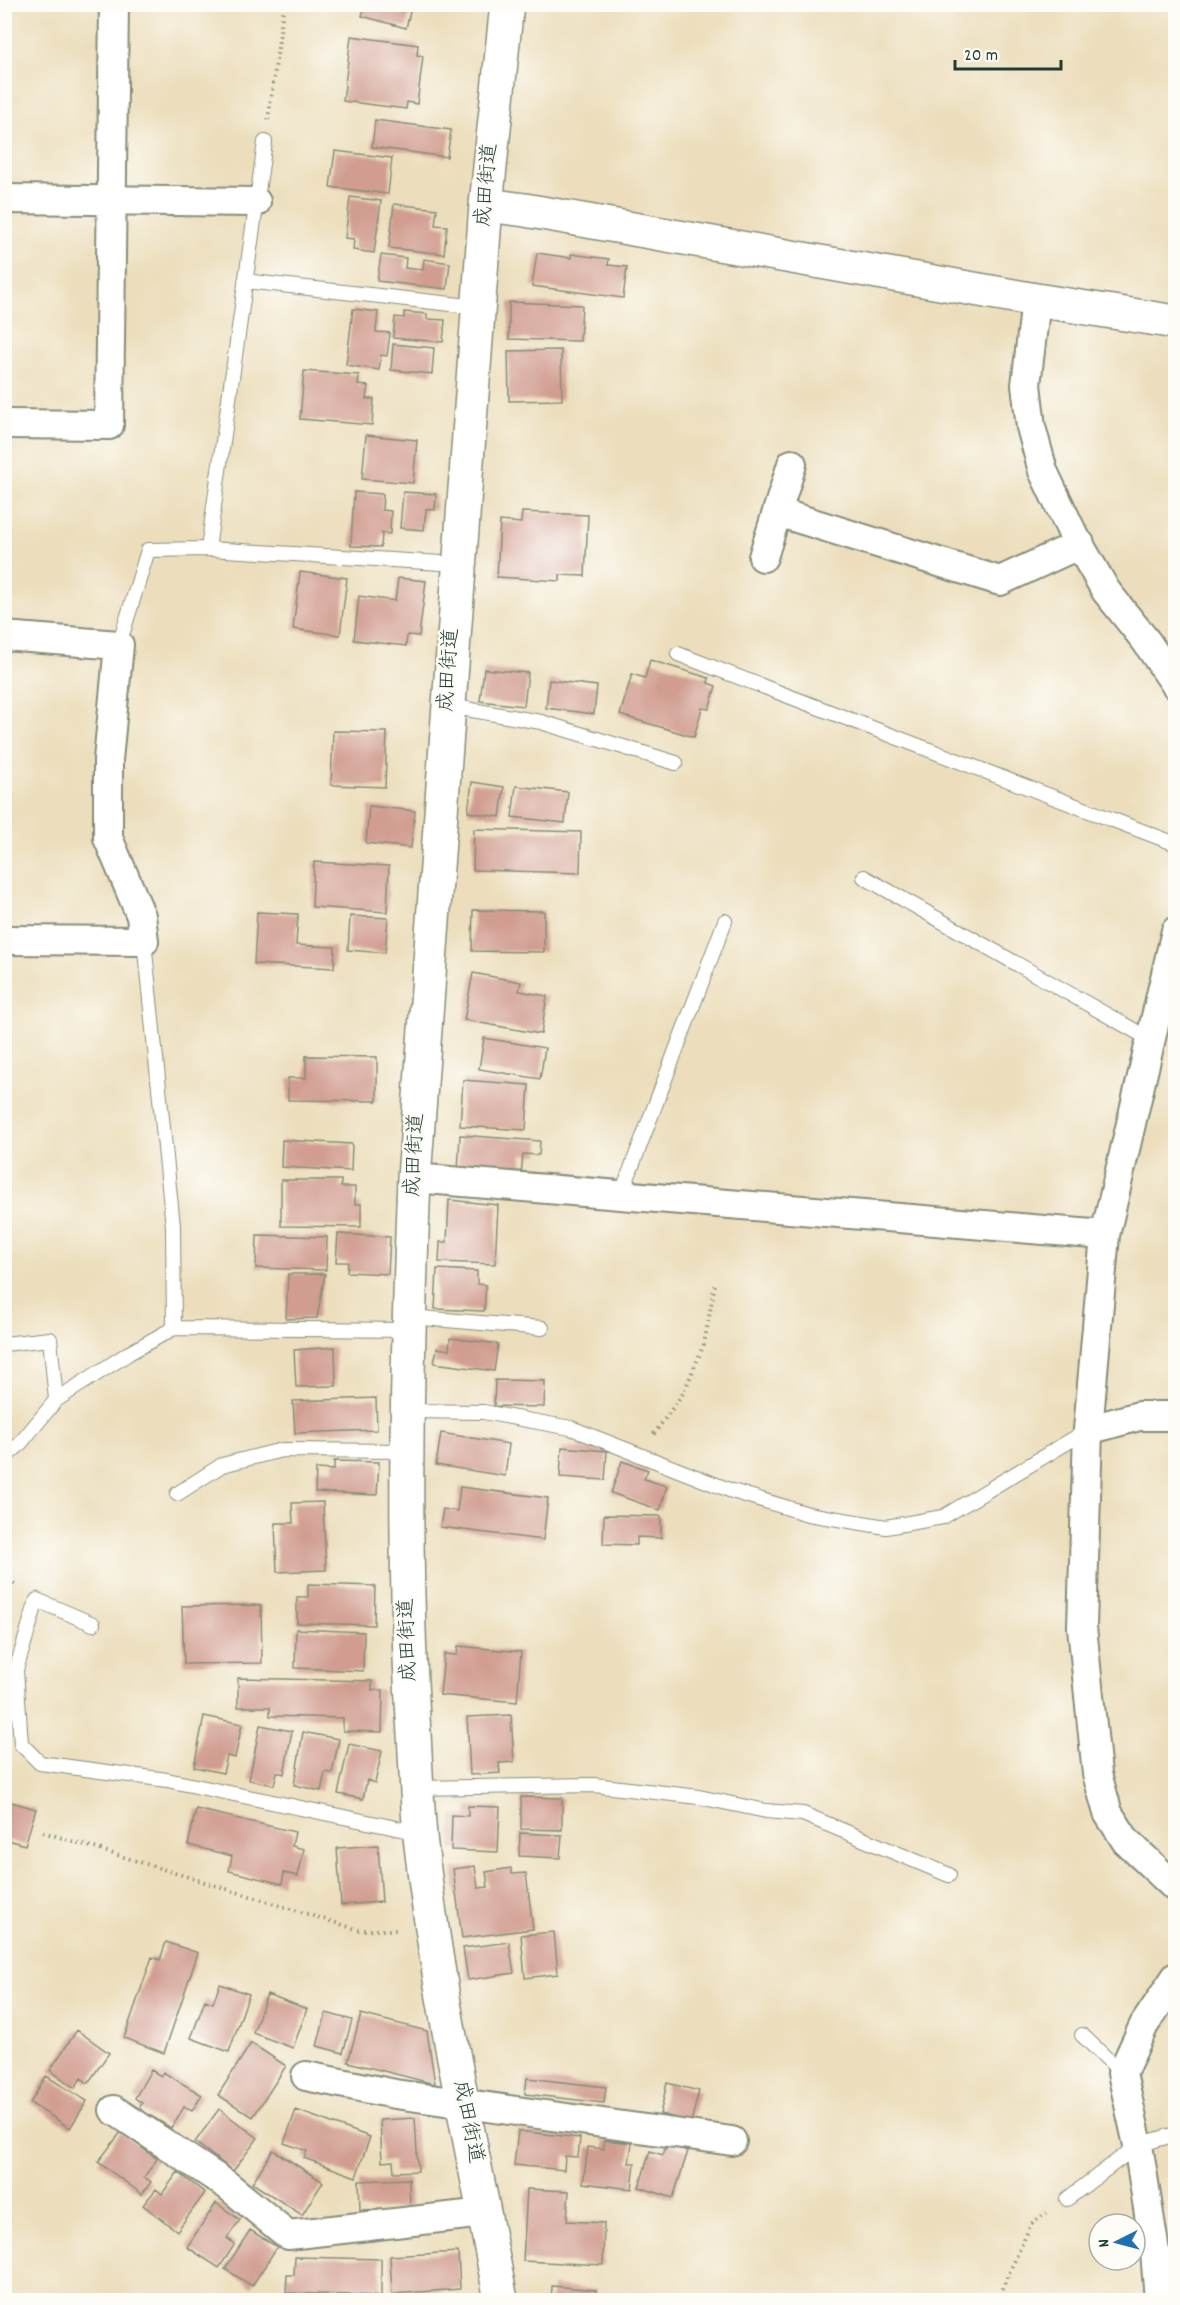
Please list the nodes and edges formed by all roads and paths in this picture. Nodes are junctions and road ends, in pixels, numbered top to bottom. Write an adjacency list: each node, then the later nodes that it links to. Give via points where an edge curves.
1 (114, 4): 6 (street)
2 (284, 4): 4 (path)
3 (507, 4): 8 (street, 成田街道)
4 (265, 142): 7 (lane)
5 (4, 199): 6 (street)
6 (111, 201): 7 (street); 13 (street, via 109,425)
7 (256, 202): 9 (lane)
8 (486, 205): 10 (street); 11 (street, 成田街道)
9 (245, 281): 11 (lane); 17 (lane)
10 (1036, 300): 12 (street); 16 (street, via 1026,385 1031,427 1043,471)
11 (478, 307): 19 (street, 成田街道)
12 (1176, 322)
13 (4, 424)
14 (792, 464): 15 (street)
15 (777, 512): 16 (street, via 1000,581); 18 (street)
16 (1080, 544): 23 (street, via 1106,591)
17 (208, 549): 19 (lane); 21 (lane, via 148,550)
18 (763, 557)
19 (458, 564): 24 (street, 成田街道)
20 (4, 636): 21 (street)
21 (120, 645): 31 (street, via 108,760 108,838 141,916)
22 (678, 654): 26 (lane)
23 (1176, 685)
24 (447, 706): 25 (lane, via 541,723); 33 (street, 成田街道)
25 (676, 763)
26 (1176, 844)
27 (864, 877): 32 (lane)
28 (725, 921): 34 (lane)
29 (1176, 931): 32 (street)
30 (4, 940): 31 (street)
31 (144, 941): 38 (lane, via 173,1226)
32 (1151, 1040): 35 (street)
33 (414, 1178): 34 (street); 37 (street, 成田街道)
34 (621, 1195): 35 (street)
35 (1105, 1235): 44 (street)
36 (715, 1284): 46 (path, via 704,1344 684,1392)
37 (409, 1324): 38 (lane); 39 (lane); 42 (street, 成田街道)
38 (174, 1328): 41 (lane)
39 (542, 1328)
40 (4, 1344): 41 (lane, via 50,1339)
41 (56, 1400): 47 (lane)
42 (408, 1411): 45 (street, 成田街道); 46 (lane, via 483,1412 571,1428)
43 (1176, 1416): 44 (street, via 1139,1416)
44 (1088, 1430): 46 (lane, via 944,1517 886,1527 808,1514 732,1491); 54 (street, via 1082,1627 1097,1774 1108,1813 1126,1841)
45 (407, 1451): 48 (lane, via 282,1450 222,1465); 50 (street, 成田街道, via 408,1647)
46 (637, 1455)
47 (4, 1458)
48 (177, 1494)
49 (93, 1624): 52 (lane, via 37,1600 16,1670 21,1744 40,1763 167,1780)
50 (417, 1788): 52 (street, 成田街道); 53 (lane, via 594,1785 699,1797 766,1811 803,1814)
51 (43, 1832): 55 (path, via 359,1930)
52 (420, 1833): 55 (street, 成田街道)
53 (950, 1875)
54 (1176, 1888)
55 (431, 1928): 60 (street, 成田街道)
56 (1176, 1977): 58 (street, via 1144,2025)
57 (1082, 2035): 58 (lane)
58 (1122, 2073): 64 (street)
59 (306, 2076): 60 (street)
60 (464, 2104): 63 (street); 66 (street, 成田街道)
61 (114, 2110): 66 (street, via 227,2186 288,2235)
62 (1176, 2134): 64 (lane)
63 (732, 2141)
64 (1138, 2145): 65 (lane); 69 (street)
65 (1067, 2199): 68 (path, via 1031,2224)
66 (484, 2213): 67 (street, 成田街道)
67 (501, 2301)
68 (997, 2301)
69 (1159, 2301)

